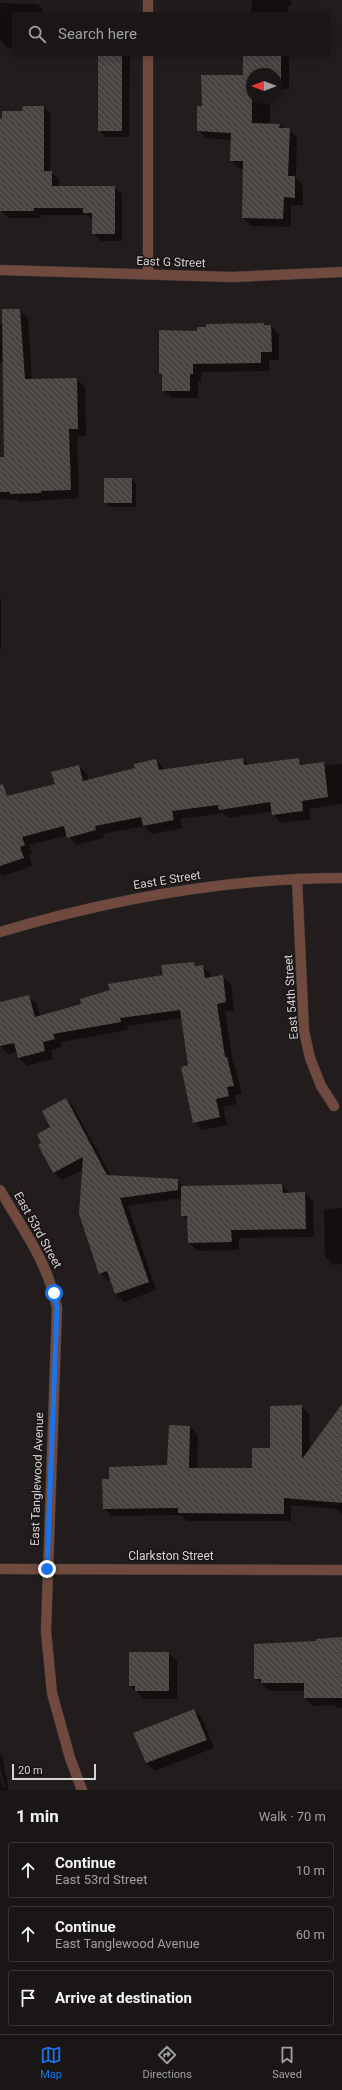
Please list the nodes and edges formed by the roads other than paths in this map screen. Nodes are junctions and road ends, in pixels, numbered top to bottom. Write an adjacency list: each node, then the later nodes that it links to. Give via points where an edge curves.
1 (148, 0): 2 (street)
2 (148, 12)
3 (148, 56): 6 (street)
4 (0, 270): 6 (street, East G Street)
5 (342, 272): 6 (street, East G Street, via 232,277)
6 (148, 274)
7 (342, 878): 8 (street, East E Street)
8 (297, 879): 9 (street, East E Street, via 237,882 148,896 93,907); 10 (street, East 54th Street, via 304,1031 310,1058 321,1086)
9 (0, 932)
10 (334, 1106)
11 (0, 1190): 12 (street, East 53rd Street, via 50,1279 57,1308)
12 (56, 1331): 14 (street, East Tanglewood Avenue)
13 (0, 1569): 14 (street, Clarkston Street)
14 (47, 1569): 15 (street, Clarkston Street); 16 (street, East Tanglewood Avenue, via 46,1631 52,1693 70,1758)
15 (342, 1570)
16 (82, 1790)

